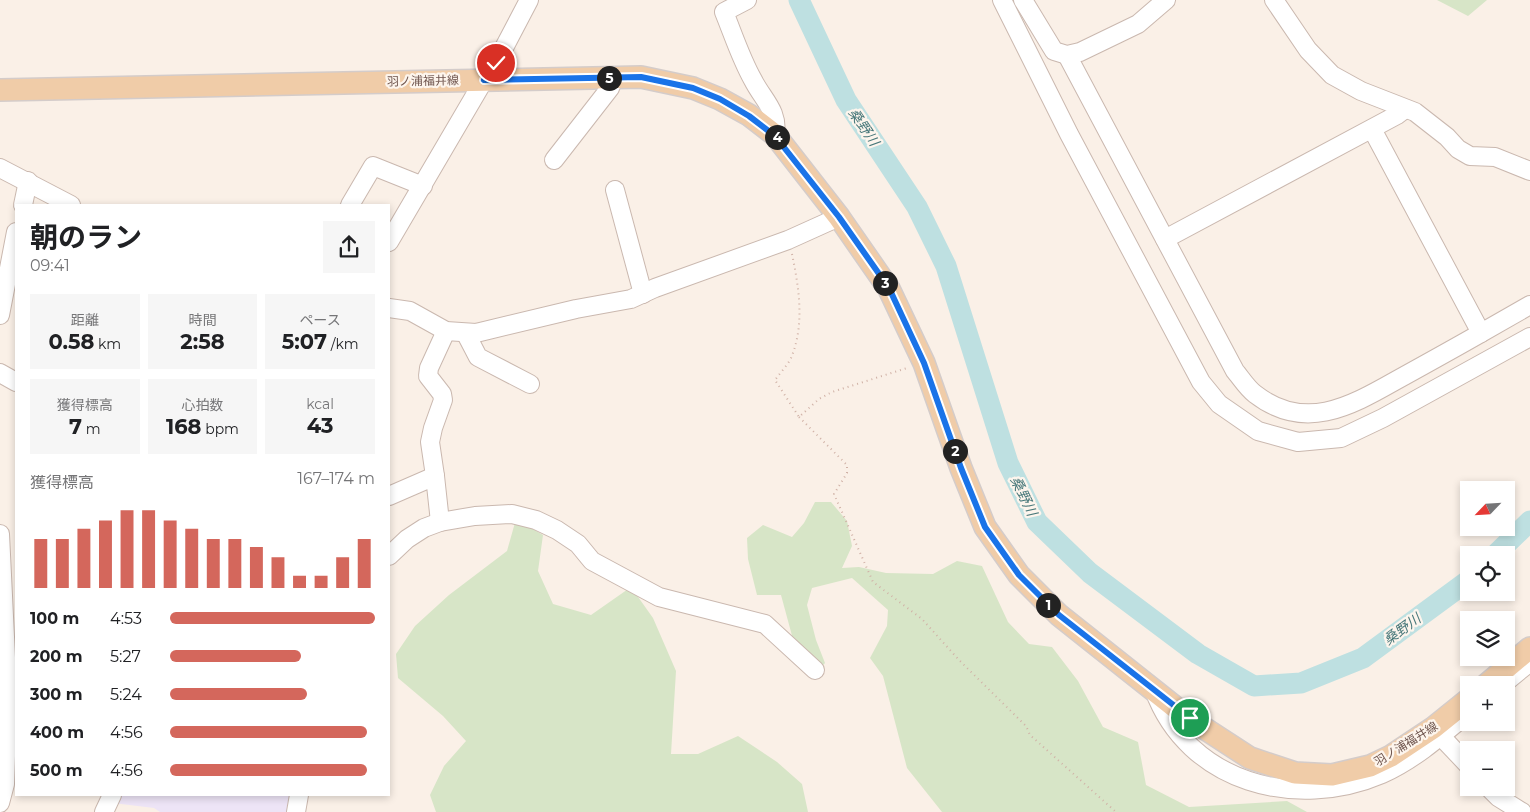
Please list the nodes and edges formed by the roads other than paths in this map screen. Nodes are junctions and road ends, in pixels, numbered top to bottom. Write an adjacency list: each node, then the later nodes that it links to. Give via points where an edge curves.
1 (529, 0): 9 (street)
2 (1002, 0): 34 (street, via 1201,382 1219,404 1258,431 1298,442 1341,438)
3 (1023, 0): 7 (street, via 1054,51)
4 (1166, 0): 7 (street, via 1138,24)
5 (1274, 0): 11 (street, via 1308,50 1332,75)
6 (730, 5): 13 (street, via 753,80 777,123)
7 (1067, 55): 25 (street)
8 (614, 78): 9 (main road, 羽ノ浦福井線); 13 (main road, 羽ノ浦福井線, via 641,77 693,88 749,116); 14 (street, via 610,88)
9 (484, 80): 10 (main road, 羽ノ浦福井線); 18 (street)
10 (0, 90)
11 (1405, 109): 12 (street); 16 (street, via 1415,112 1470,156 1495,157)
12 (1372, 129): 25 (street); 32 (street)
13 (775, 136): 23 (main road, 羽ノ浦福井線)
14 (554, 160)
15 (0, 168): 17 (street)
16 (1530, 171)
17 (28, 181): 20 (street); 21 (street)
18 (423, 186): 22 (street, via 374,166); 26 (street)
19 (615, 190): 27 (street)
20 (22, 204)
21 (69, 204)
22 (351, 204)
23 (839, 217): 27 (street, via 788,240); 50 (main road, 羽ノ浦福井線, via 889,288 924,363 985,527 1019,575 1059,615 1190,718 1250,758 1295,773 1332,775 1370,766)
24 (15, 236): 30 (street)
25 (1165, 239): 32 (street, via 1235,370 1254,393 1301,414 1324,413 1346,407)
26 (390, 240)
27 (644, 294): 33 (street)
28 (1530, 304): 32 (street)
29 (390, 308): 31 (street, via 410,312)
30 (0, 315)
31 (446, 332): 33 (street); 38 (street, via 428,376 442,394 430,442)
32 (1481, 333)
33 (466, 334): 37 (street, via 478,357)
34 (1530, 337)
35 (0, 373): 36 (street)
36 (15, 381)
37 (530, 384)
38 (435, 476): 39 (street); 40 (street)
39 (390, 496)
40 (440, 522): 42 (street, via 407,539); 45 (street, via 512,514 536,520 578,544 592,561 659,597 765,624)
41 (0, 534): 43 (street)
42 (390, 555)
43 (9, 596): 55 (street, via 8,699 4,784)
44 (1528, 659): 46 (main road); 47 (street)
45 (815, 670)
46 (1501, 676)
47 (1511, 676)
48 (1460, 708): 50 (main road, 羽ノ浦福井線)
49 (1460, 718): 50 (street)
50 (1437, 732): 51 (street)
51 (1460, 756)
52 (112, 796): 56 (street)
53 (299, 796): 57 (street)
54 (1498, 796): 58 (street)
55 (0, 803)
56 (104, 812)
57 (296, 812)
58 (1522, 812)

